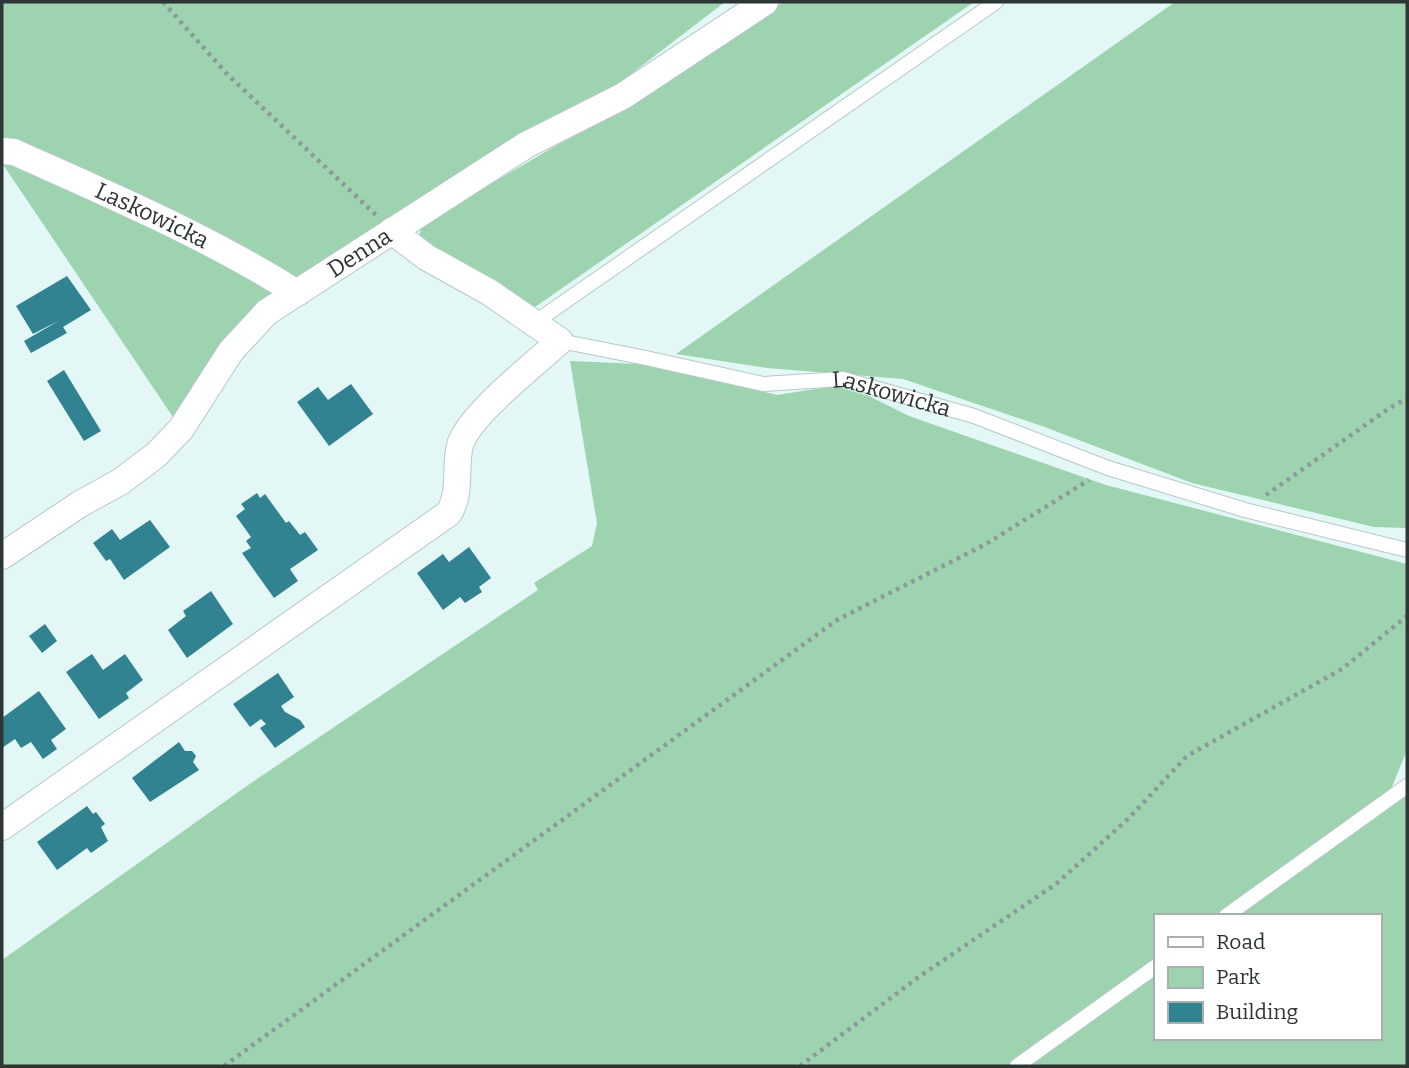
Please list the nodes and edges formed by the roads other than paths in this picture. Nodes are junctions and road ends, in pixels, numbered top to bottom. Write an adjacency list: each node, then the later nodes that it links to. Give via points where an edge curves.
1 (765, 2): 4 (street, Denna, via 623,96 526,145)
2 (996, 2): 6 (lane)
3 (2, 151): 5 (street, Laskowicka, via 14,152 151,213)
4 (392, 230): 5 (street, Denna); 6 (street, Laskowicka, via 426,257)
5 (297, 293): 9 (street, Denna, via 267,312 231,351 181,429 156,455)
6 (534, 323): 7 (street, Laskowicka)
7 (560, 341): 8 (lane, Laskowicka, via 763,384 843,379 974,415 1108,468 1245,510); 11 (street, via 471,425 460,443 458,488 449,513)
8 (1407, 550)
9 (2, 556)
10 (1407, 786): 12 (lane)
11 (2, 827)
12 (1229, 914)
13 (1154, 968): 14 (lane)
14 (1017, 1066)

